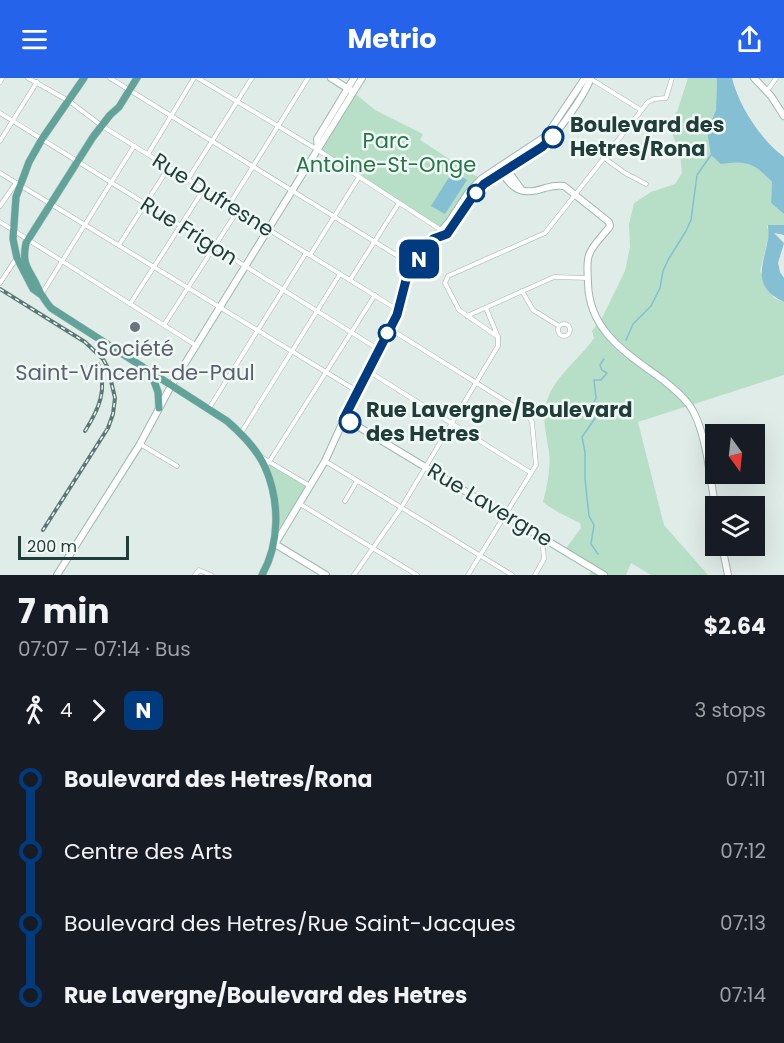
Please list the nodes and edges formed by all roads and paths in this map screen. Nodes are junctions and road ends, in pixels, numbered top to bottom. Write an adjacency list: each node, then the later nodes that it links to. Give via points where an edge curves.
1 (28, 78): 15 (street, Rue Dufresne)
2 (84, 78): 19 (main road)
3 (110, 78): 16 (street)
4 (137, 78): 16 (main road)
5 (196, 78): 20 (street); 23 (street)
6 (252, 78): 20 (street)
7 (308, 78): 27 (street)
8 (331, 78): 17 (street)
9 (354, 78): 17 (street)
10 (362, 78): 17 (street)
11 (589, 78): 21 (street); 38 (street, via 549,141)
12 (672, 78): 21 (street, via 666,98 654,99)
13 (754, 78): 18 (street)
14 (777, 78): 18 (street)
15 (37, 82): 19 (street, Rue Dufresne); 25 (street)
16 (130, 90): 23 (street); 26 (main road)
17 (350, 90): 32 (street)
18 (767, 91): 24 (street)
19 (69, 101): 26 (street, Rue Dufresne); 28 (main road)
20 (237, 101): 27 (street); 30 (street)
21 (641, 110): 34 (street)
22 (0, 113): 25 (street, Rue Frigon)
23 (171, 116): 30 (street); 33 (street)
24 (784, 116)
25 (13, 121): 28 (street, Rue Frigon); 29 (street)
26 (102, 126): 31 (street, Rue Dufresne); 35 (main road)
27 (279, 126): 32 (street); 37 (street)
28 (42, 139): 35 (street, Rue Frigon); 43 (main road)
29 (0, 141)
30 (212, 141): 37 (street); 41 (street)
31 (134, 146): 33 (street, Rue Dufresne); 42 (street)
32 (318, 150): 40 (street); 46 (street)
33 (148, 154): 36 (street, Rue Dufresne)
34 (603, 157): 44 (street); 47 (street)
35 (77, 161): 42 (street, Rue Frigon); 49 (main road)
36 (169, 167): 41 (street, Rue Dufresne); 50 (street)
37 (253, 167): 46 (street); 51 (street)
38 (503, 169): 47 (street, via 511,185 523,192 558,185); 60 (street, via 484,184)
39 (0, 173): 43 (street)
40 (359, 177): 48 (street); 54 (street)
41 (188, 179): 45 (street, Rue Dufresne)
42 (111, 183): 50 (street, Rue Frigon); 56 (street)
43 (18, 184): 49 (street); 52 (street); 59 (main road)
44 (646, 184)
45 (204, 189): 51 (street, Rue Dufresne); 57 (street)
46 (292, 191): 54 (street); 58 (street)
47 (575, 193): 72 (street, via 606,217 610,226 589,256); 85 (street, via 545,233 448,276 445,283 453,302)
48 (399, 203): 60 (street); 62 (street)
49 (51, 204): 56 (street); 61 (main road)
50 (145, 204): 57 (street, Rue Frigon); 63 (street)
51 (229, 205): 53 (street, Rue Dufresne)
52 (0, 206)
53 (238, 210): 58 (street, Rue Dufresne); 64 (street)
54 (334, 217): 62 (street); 65 (street)
55 (0, 222): 59 (street)
56 (85, 225): 63 (street); 67 (street)
57 (180, 225): 64 (street, Rue Frigon); 68 (street)
58 (269, 230): 65 (street, Rue Dufresne); 69 (street)
59 (14, 231): 61 (street); 66 (main road)
60 (444, 232): 70 (street, via 433,239)
61 (28, 240): 67 (street); 78 (main road, via 26,263)
62 (374, 242): 70 (street); 73 (street)
63 (119, 246): 68 (street)
64 (214, 247): 69 (street, Rue Frigon); 75 (street)
65 (308, 254): 71 (street, Rue Dufresne); 76 (street)
66 (17, 258): 74 (street); 78 (main road)
67 (62, 261): 78 (street); 80 (street)
68 (154, 267): 75 (street); 80 (street)
69 (246, 267): 76 (street, Rue Frigon); 81 (street)
70 (414, 267): 83 (street, via 406,280)
71 (340, 274): 73 (street, Rue Dufresne); 84 (street)
72 (588, 278): 77 (street, via 554,277); 114 (street, via 591,306 608,337 675,390 694,413)
73 (350, 280): 79 (street, Rue Dufresne)
74 (0, 283)
75 (188, 288): 81 (street); 86 (street)
76 (283, 290): 84 (street, Rue Frigon); 89 (street)
77 (522, 291): 82 (street); 87 (street, via 532,310)
78 (40, 295): 97 (main road, via 65,319)
79 (375, 296): 83 (street, Rue Dufresne); 90 (street)
80 (130, 304): 86 (street)
81 (220, 308): 89 (street); 92 (street)
82 (486, 308): 85 (street); 91 (street)
83 (399, 310): 88 (street)
84 (318, 312): 90 (street, Rue Frigon); 94 (street)
85 (466, 316): 91 (street)
86 (164, 325): 92 (street)
87 (559, 326)
88 (390, 329): 93 (street); 98 (street)
89 (258, 331): 94 (street); 102 (street)
90 (352, 333): 93 (street, Rue Frigon); 96 (street)
91 (498, 337): 98 (street, via 498,346)
92 (197, 346): 99 (street)
93 (378, 349): 95 (street)
94 (292, 352): 96 (street); 105 (street)
95 (368, 371): 100 (street); 104 (street)
96 (326, 373): 100 (street); 108 (street)
97 (151, 374): 99 (main road); 101 (main road)
98 (475, 383): 104 (street); 111 (street, via 531,418 536,465)
99 (171, 386): 101 (street); 102 (main road)
100 (357, 391): 103 (street)
101 (159, 408): 106 (street)
102 (208, 410): 105 (main road)
103 (344, 418): 107 (street); 110 (street, Rue Lavergne)
104 (452, 423): 110 (street); 111 (street)
105 (241, 433): 108 (main road)
106 (140, 444): 109 (street); 126 (street)
107 (325, 461): 112 (street); 113 (street)
108 (267, 464): 113 (street); 120 (main road, via 273,489)
109 (177, 466)
110 (426, 467): 117 (street); 118 (street, Rue Lavergne)
111 (531, 473): 118 (street)
112 (357, 481): 115 (street); 117 (street)
113 (310, 486): 116 (street)
114 (713, 496)
115 (345, 501)
116 (299, 504): 120 (street); 121 (street)
117 (401, 508): 121 (street); 122 (street)
118 (505, 515): 119 (street, Rue Lavergne); 122 (street)
119 (542, 536): 133 (street, via 544,559); 134 (street, Rue Lavergne)
120 (275, 544): 125 (main road); 128 (street)
121 (372, 548): 129 (street); 130 (street)
122 (480, 555): 131 (street); 132 (street)
123 (724, 556): 135 (street)
124 (196, 574): 127 (street, via 199,570)
125 (265, 574)
126 (57, 575)
127 (211, 575)
128 (326, 575)
129 (354, 575)
130 (417, 575)
131 (468, 575)
132 (512, 575)
133 (535, 575)
134 (604, 575)
135 (728, 575)

